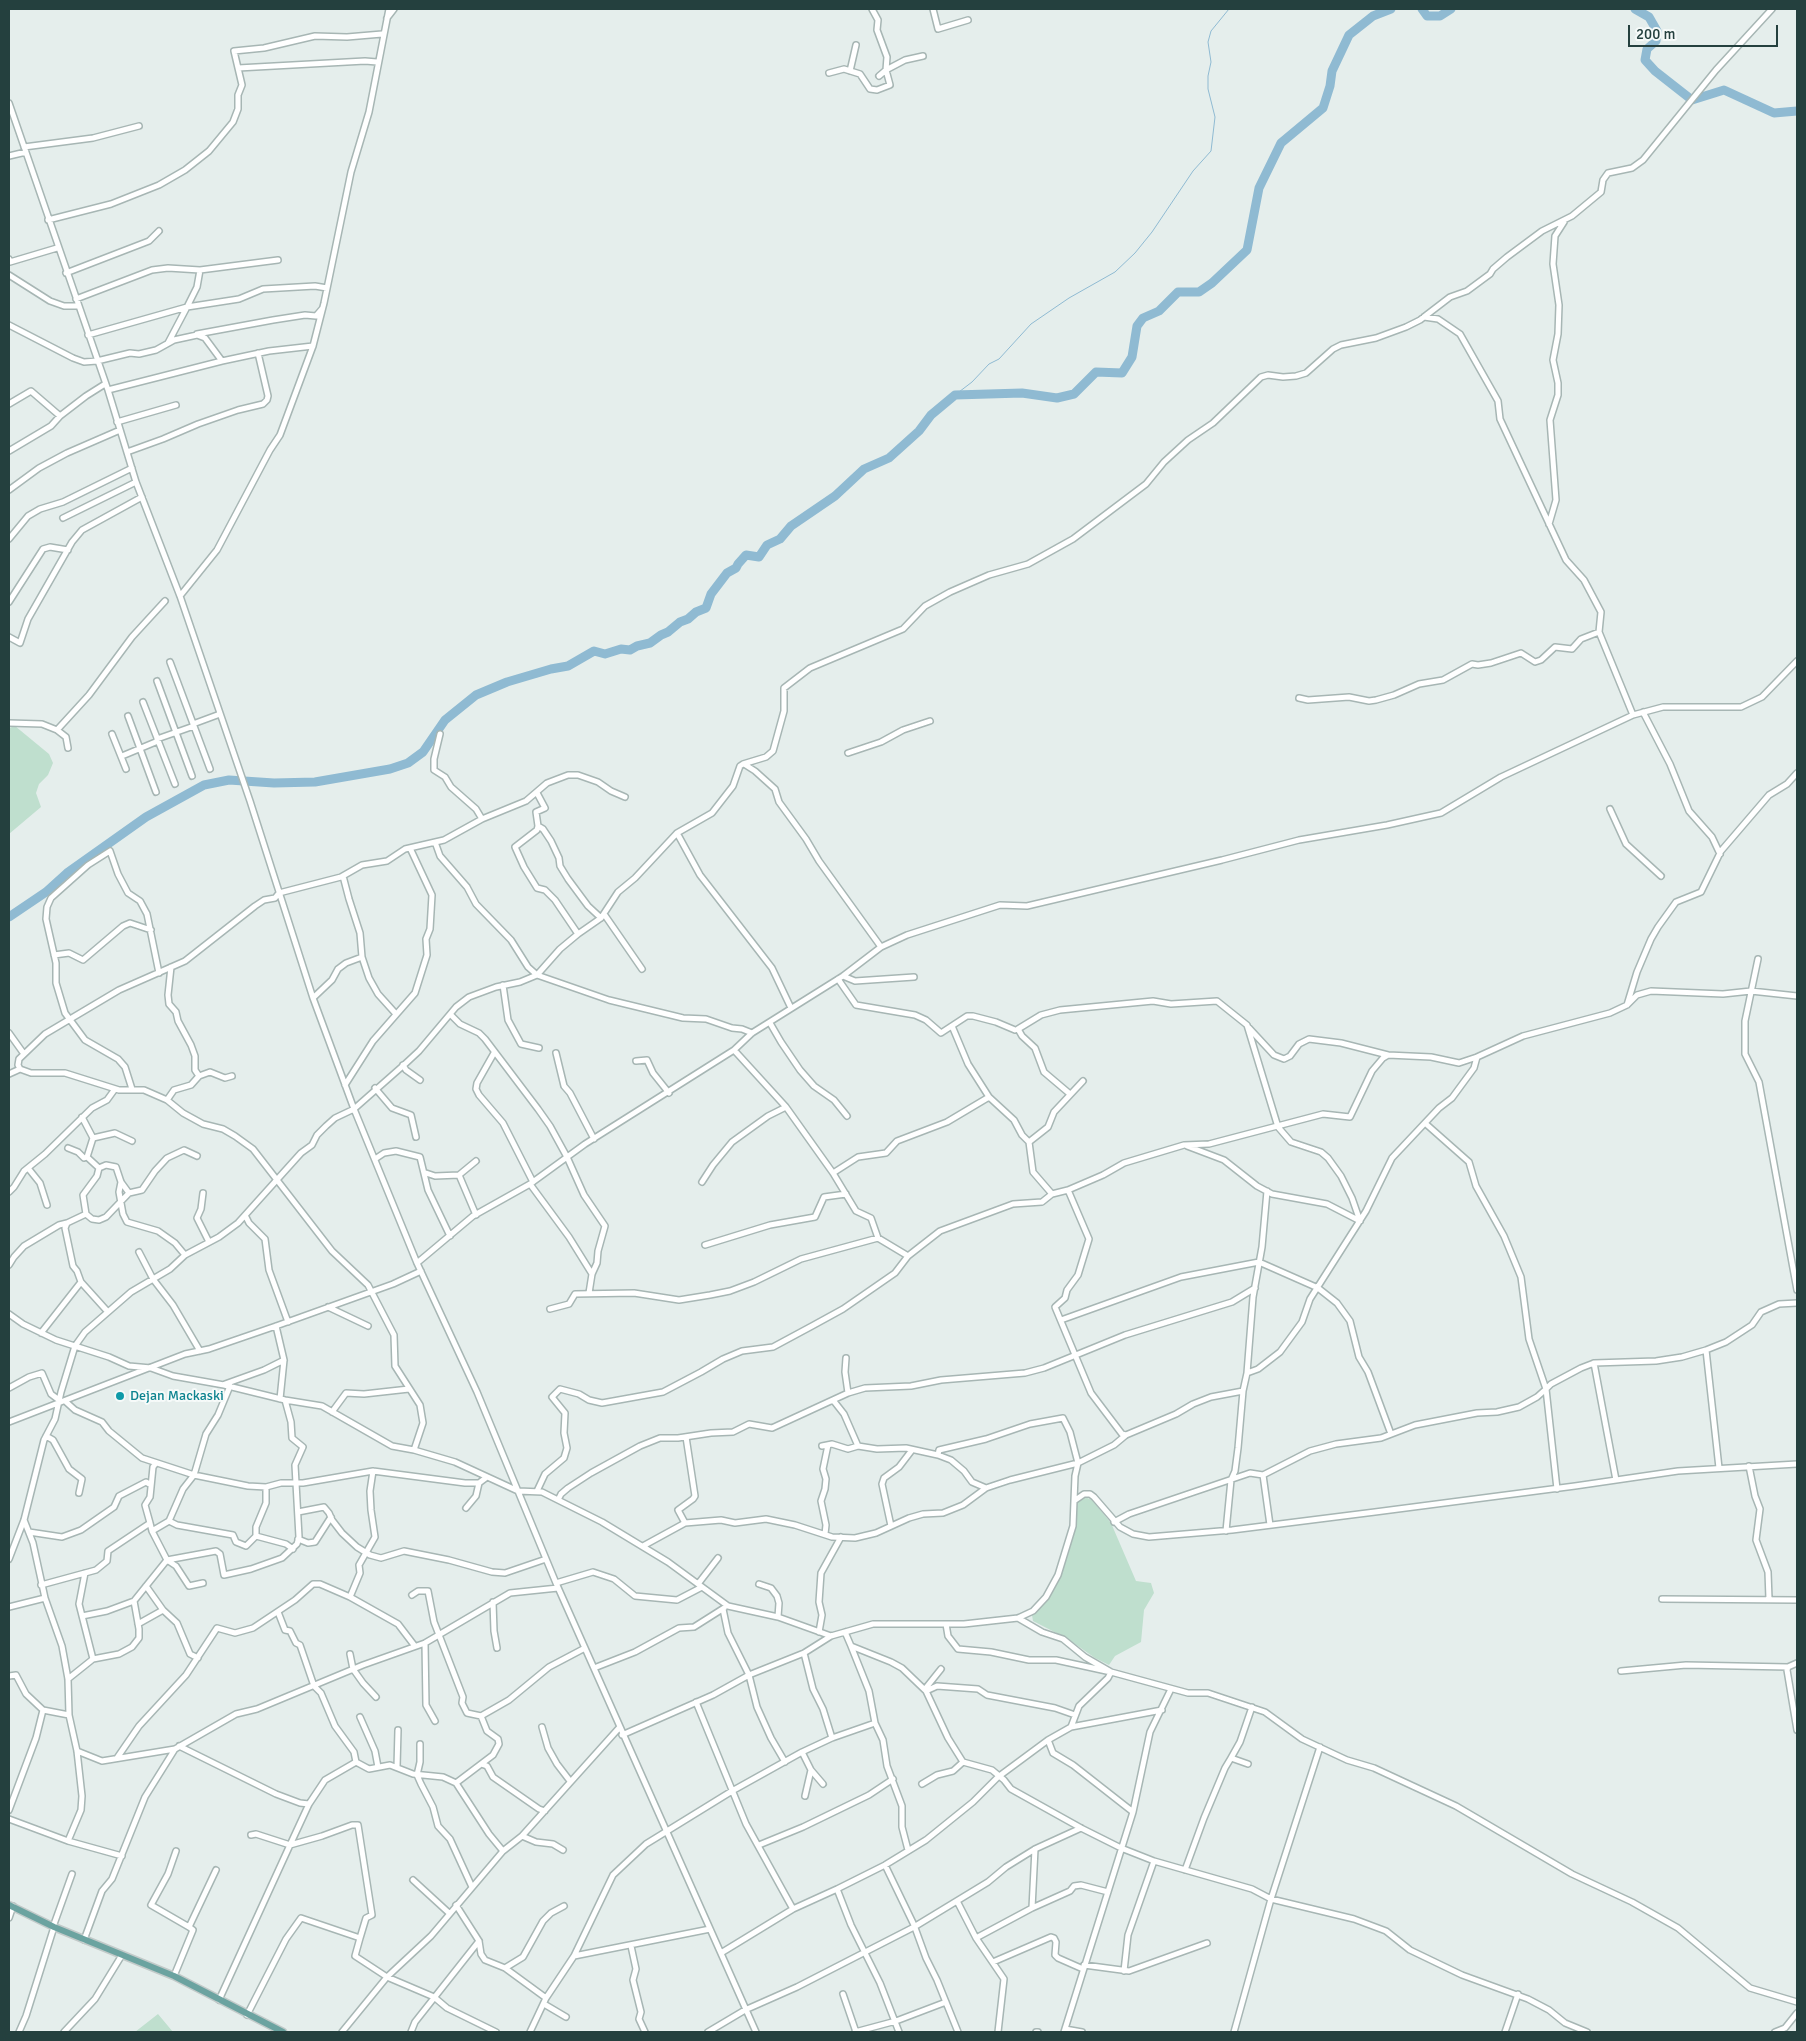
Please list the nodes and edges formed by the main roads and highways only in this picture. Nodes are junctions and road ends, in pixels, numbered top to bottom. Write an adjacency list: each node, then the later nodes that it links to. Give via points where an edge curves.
1 (11, 1905): 2 (main road, via 54,1927 174,1976)
2 (283, 2032)

